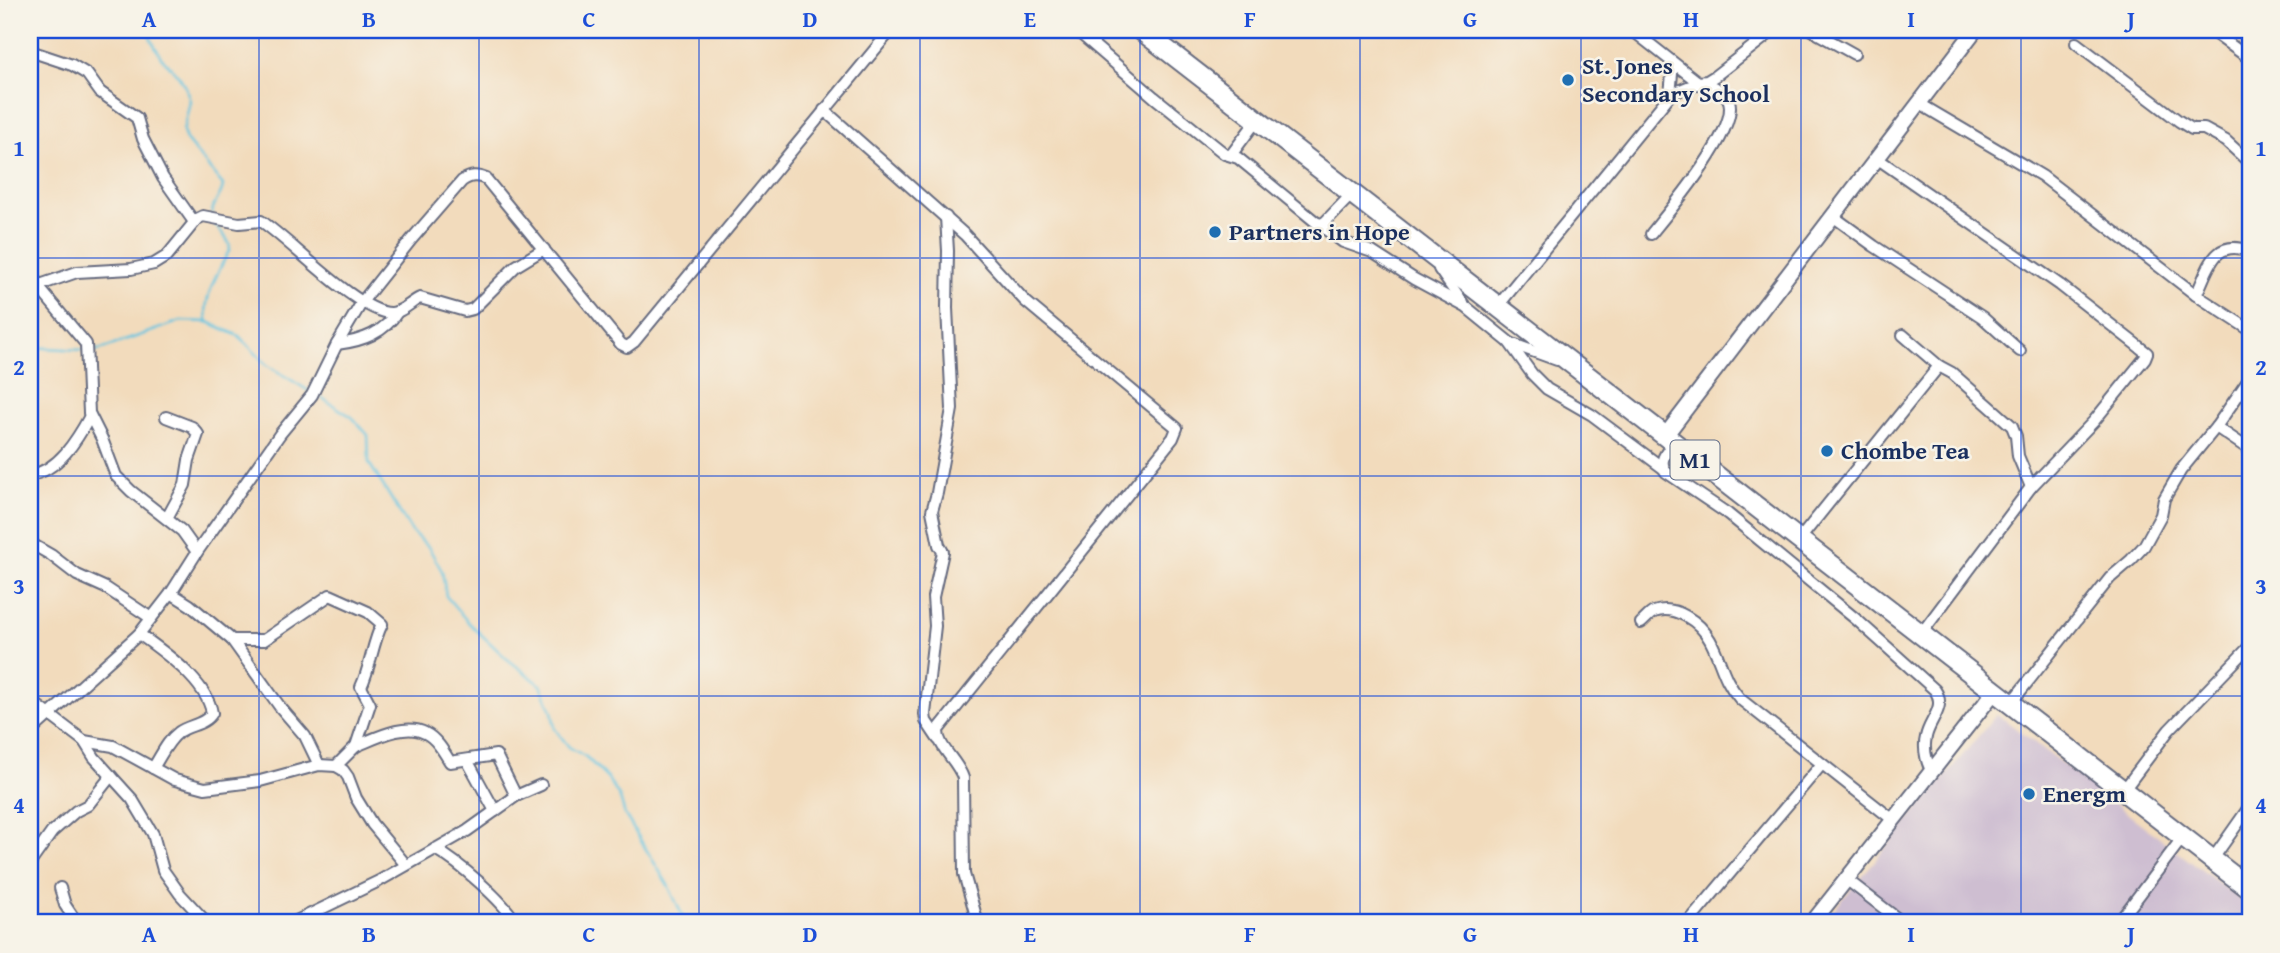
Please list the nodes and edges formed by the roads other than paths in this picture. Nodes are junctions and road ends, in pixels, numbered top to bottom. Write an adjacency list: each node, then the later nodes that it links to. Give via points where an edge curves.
1 (891, 30): 17 (street)
2 (1076, 30): 19 (street, via 1164,106)
3 (1141, 30): 18 (highway, M1)
4 (1632, 30): 13 (street)
5 (1774, 30): 14 (street, via 1715,76)
6 (1811, 30): 11 (street)
7 (1975, 30): 16 (street)
8 (2210, 30): 12 (street)
9 (2076, 43): 21 (street, via 2179,121 2226,141)
10 (30, 51): 25 (street, via 87,74 100,92 137,118 163,178)
11 (1854, 54)
12 (2250, 60)
13 (1673, 63): 14 (street); 15 (street)
14 (1698, 82): 15 (street); 27 (street, via 1715,87 1729,99 1728,119 1692,181)
15 (1670, 95): 35 (street)
16 (1920, 104): 20 (street); 32 (street, via 2042,176)
17 (824, 110): 23 (street); 28 (street, via 627,347)
18 (1257, 120): 19 (street); 22 (highway, M1)
19 (1231, 155): 26 (street)
20 (1878, 159): 24 (street); 52 (street, via 2060,285 2147,353 2094,421)
21 (2250, 163)
22 (1352, 194): 26 (street, via 1326,221); 29 (highway, M1)
23 (946, 217): 69 (street, via 952,409 932,511 943,552 933,597 935,626 925,713); 69 (street, via 1025,301 1177,428 938,730)
24 (1834, 217): 41 (street, via 1982,317); 48 (street, via 1760,309)
25 (194, 222): 31 (street, via 167,256 154,264); 33 (street, via 203,216 239,223 261,221)
26 (1317, 223): 34 (street, via 1343,242 1373,253)
27 (1651, 234)
28 (544, 248): 33 (street, via 486,179 470,176); 36 (street, via 516,266 473,309 465,312 421,298)
29 (1421, 248): 34 (street); 35 (highway, M1)
30 (2250, 251): 32 (street, via 2235,246 2216,255)
31 (33, 281): 45 (street, via 86,344)
32 (2196, 295): 37 (street)
33 (362, 302): 36 (street, via 388,313); 40 (street)
34 (1466, 307): 39 (street)
35 (1497, 307): 43 (highway, M1)
36 (398, 311): 40 (street, via 376,334)
37 (2250, 330)
38 (1903, 335): 42 (street)
39 (1509, 342): 43 (street); 50 (street, via 1547,389 1592,415)
40 (337, 344): 56 (street, via 312,395)
41 (2020, 351)
42 (1939, 366): 52 (street, via 2012,426); 54 (street)
43 (1584, 374): 48 (highway, M1)
44 (2250, 378): 47 (street)
45 (90, 416): 51 (street, via 79,437 52,466); 53 (street, via 116,476)
46 (166, 417): 53 (street, via 198,434 185,485)
47 (2216, 427): 49 (street); 66 (street, via 2170,488 2144,546 2110,578)
48 (1669, 440): 50 (street); 54 (highway, M1)
49 (2250, 450)
50 (1663, 468): 77 (street, via 1728,514 1936,690 1940,703 1925,740)
51 (30, 474)
52 (2031, 486): 61 (street)
53 (167, 518): 56 (street)
54 (1799, 540): 61 (highway, M1)
55 (30, 543): 58 (street)
56 (197, 552): 57 (street)
57 (171, 593): 58 (street); 62 (street)
58 (152, 618): 60 (street)
59 (1641, 623): 73 (street, via 1653,612 1672,611 1698,625 1740,699)
60 (139, 634): 67 (street); 76 (street, via 192,678 212,713 169,741)
61 (1921, 634): 64 (highway, M1)
62 (232, 640): 71 (street, via 264,640 330,595 368,612 382,624 361,687 370,704); 74 (street, via 305,736)
63 (2250, 646): 80 (street, via 2169,730)
64 (1995, 691): 66 (highway, M1); 77 (street)
65 (30, 700): 67 (street)
66 (2011, 703): 80 (highway, M1)
67 (50, 715): 68 (street); 70 (street)
68 (30, 732)
69 (938, 738): 97 (street, via 963,778 964,874)
70 (84, 741): 76 (street, via 113,746); 78 (street)
71 (356, 747): 72 (street, via 385,734 413,730 425,733 450,762); 75 (street)
72 (467, 760): 81 (street, via 496,755); 83 (street)
73 (1822, 764): 84 (street); 98 (street)
74 (319, 765): 75 (street); 76 (street, via 260,781 205,788 184,784)
75 (337, 766): 89 (street, via 348,777 372,824)
76 (153, 768)
77 (1931, 771): 84 (street)
78 (111, 776): 88 (street, via 88,805 51,832); 94 (street, via 146,819 170,882)
79 (541, 785): 81 (street)
80 (2123, 791): 85 (highway, M1)
81 (516, 796): 83 (street)
82 (2250, 806): 87 (street)
83 (495, 811): 86 (street)
84 (1892, 819): 90 (street)
85 (2183, 837): 87 (highway, M1); 101 (street)
86 (435, 849): 89 (street); 96 (street, via 474,879)
87 (2212, 860): 92 (highway, M1)
88 (30, 863)
89 (406, 865): 95 (street)
90 (1846, 879): 99 (street); 100 (street)
91 (60, 888): 93 (street)
92 (2250, 889)
93 (77, 923)
94 (207, 923)
95 (292, 923)
96 (516, 923)
97 (978, 923)
98 (1688, 923)
99 (1812, 923)
100 (1903, 923)
101 (2118, 923)

